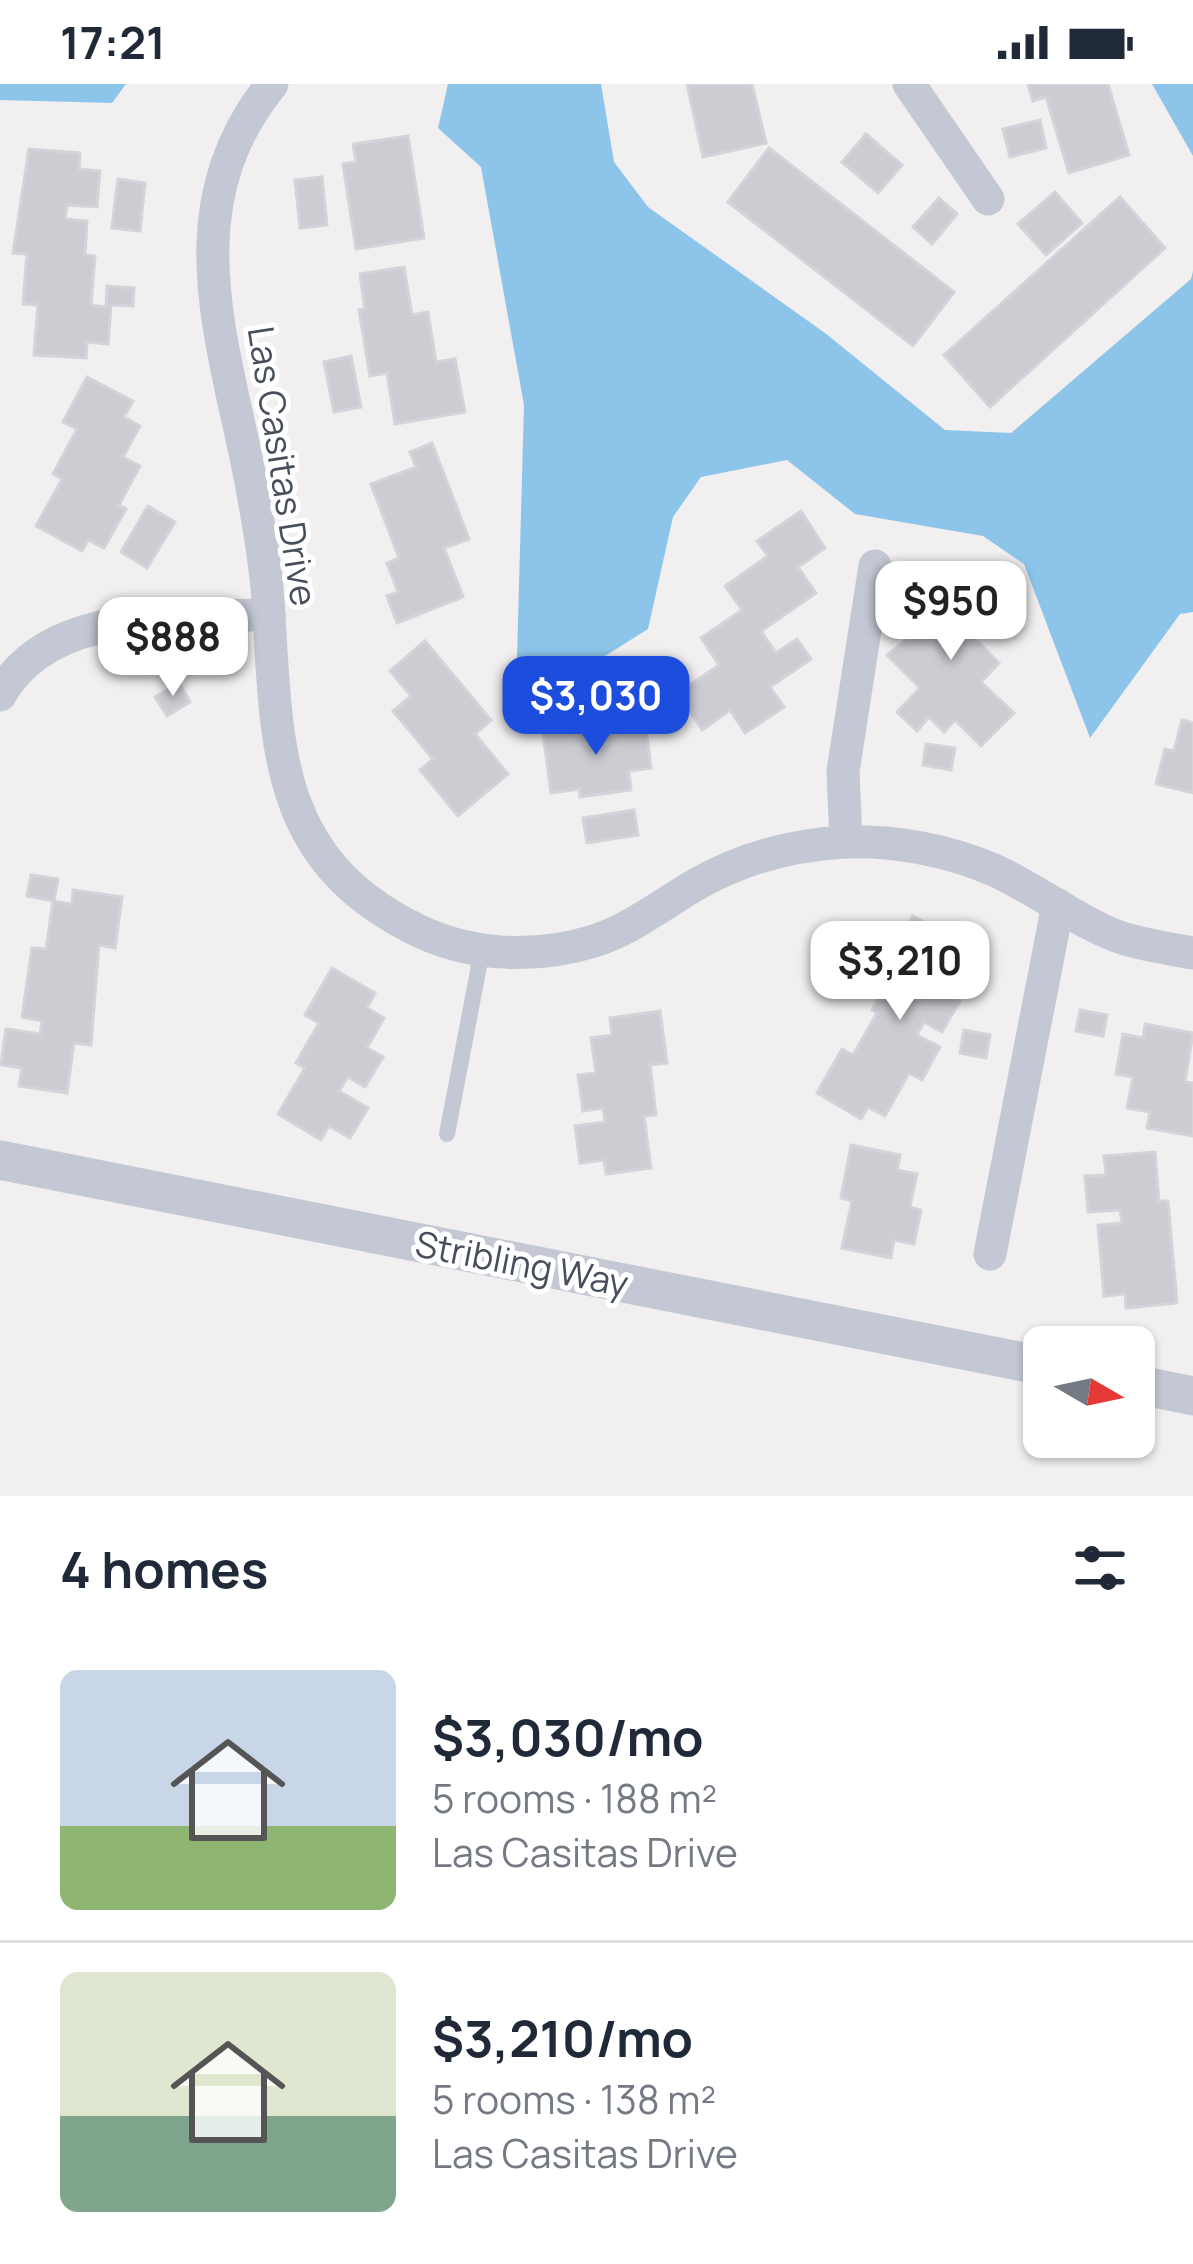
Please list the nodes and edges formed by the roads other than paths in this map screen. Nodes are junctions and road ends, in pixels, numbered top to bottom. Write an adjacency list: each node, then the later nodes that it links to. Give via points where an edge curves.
1 (272, 84): 5 (street, Las Casitas Drive, via 236,136 210,234)
2 (909, 84): 3 (street)
3 (988, 199)
4 (875, 566): 7 (street, via 843,771)
5 (269, 614): 6 (street, via 76,632 38,650); 9 (street, Las Casitas Drive, via 274,729 304,826 326,860 387,915)
6 (0, 694)
7 (846, 842): 8 (street, Las Casitas Drive, via 948,854); 9 (street, Las Casitas Drive, via 736,866 597,940 543,951)
8 (1058, 905): 10 (street, Las Casitas Drive, via 1121,937); 13 (street)
9 (482, 950): 11 (lane)
10 (1193, 953)
11 (447, 1134)
12 (0, 1160): 14 (street, Stribling Way)
13 (990, 1254)
14 (1023, 1362)
15 (1155, 1388): 16 (street)
16 (1193, 1396)

